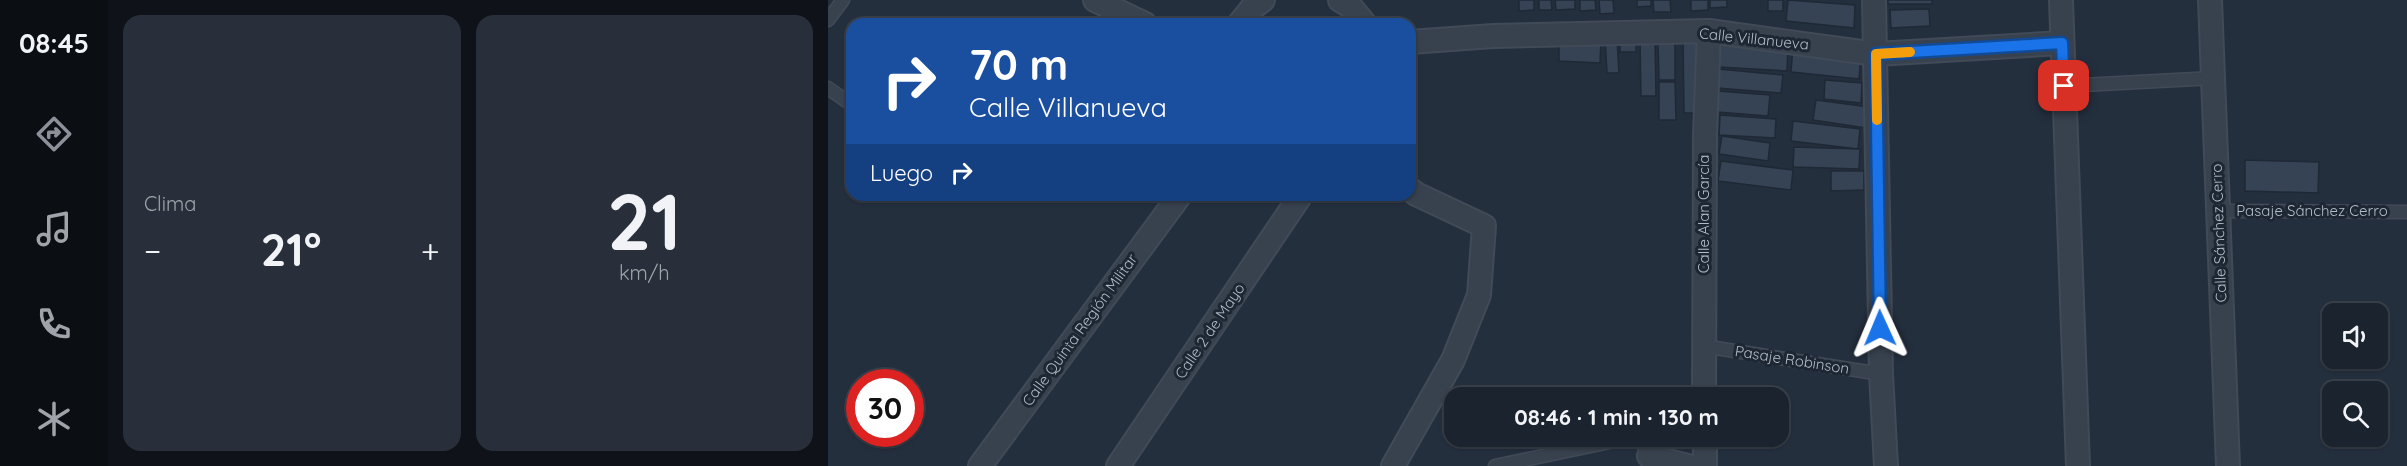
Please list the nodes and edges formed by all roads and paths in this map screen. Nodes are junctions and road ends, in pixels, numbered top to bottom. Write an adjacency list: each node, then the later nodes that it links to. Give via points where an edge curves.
1 (843, 0): 9 (lane)
2 (1095, 0): 7 (street)
3 (1874, 0): 13 (street)
4 (2061, 0): 12 (street)
5 (2210, 0): 14 (street, Calle Sánchez Cerro)
6 (1348, 2): 8 (street)
7 (1132, 18)
8 (1360, 18)
9 (828, 20)
10 (1709, 31): 11 (street, Calle Villanueva); 13 (street, Calle Villanueva); 23 (street, Calle Alan García)
11 (1416, 42)
12 (2062, 43): 13 (street, Calle Villanueva); 15 (street)
13 (1876, 54): 24 (street)
14 (2214, 78): 15 (lane); 21 (street, Calle Sánchez Cerro)
15 (2064, 86): 35 (street)
16 (828, 88): 17 (lane)
17 (846, 101)
18 (1416, 194): 30 (street, via 1484,226 1479,295 1453,360)
19 (1176, 201): 28 (street, Calle Quinta Región Militar)
20 (1297, 201): 29 (street, Calle 2 de Mayo)
21 (2218, 211): 22 (lane, Pasaje Sánchez Cerro); 36 (street, Calle Sánchez Cerro)
22 (2407, 212)
23 (1703, 346): 24 (lane, Pasaje Robinson); 25 (street, Calle Alan García)
24 (1881, 374): 34 (street)
25 (1704, 387)
26 (1705, 447): 33 (street)
27 (1649, 461): 31 (lane, via 1646,447 1629,438); 32 (street)
28 (980, 466)
29 (1118, 466)
30 (1393, 466)
31 (1495, 466)
32 (1688, 466)
33 (1705, 466)
34 (1886, 466)
35 (2078, 466)
36 (2228, 466)

